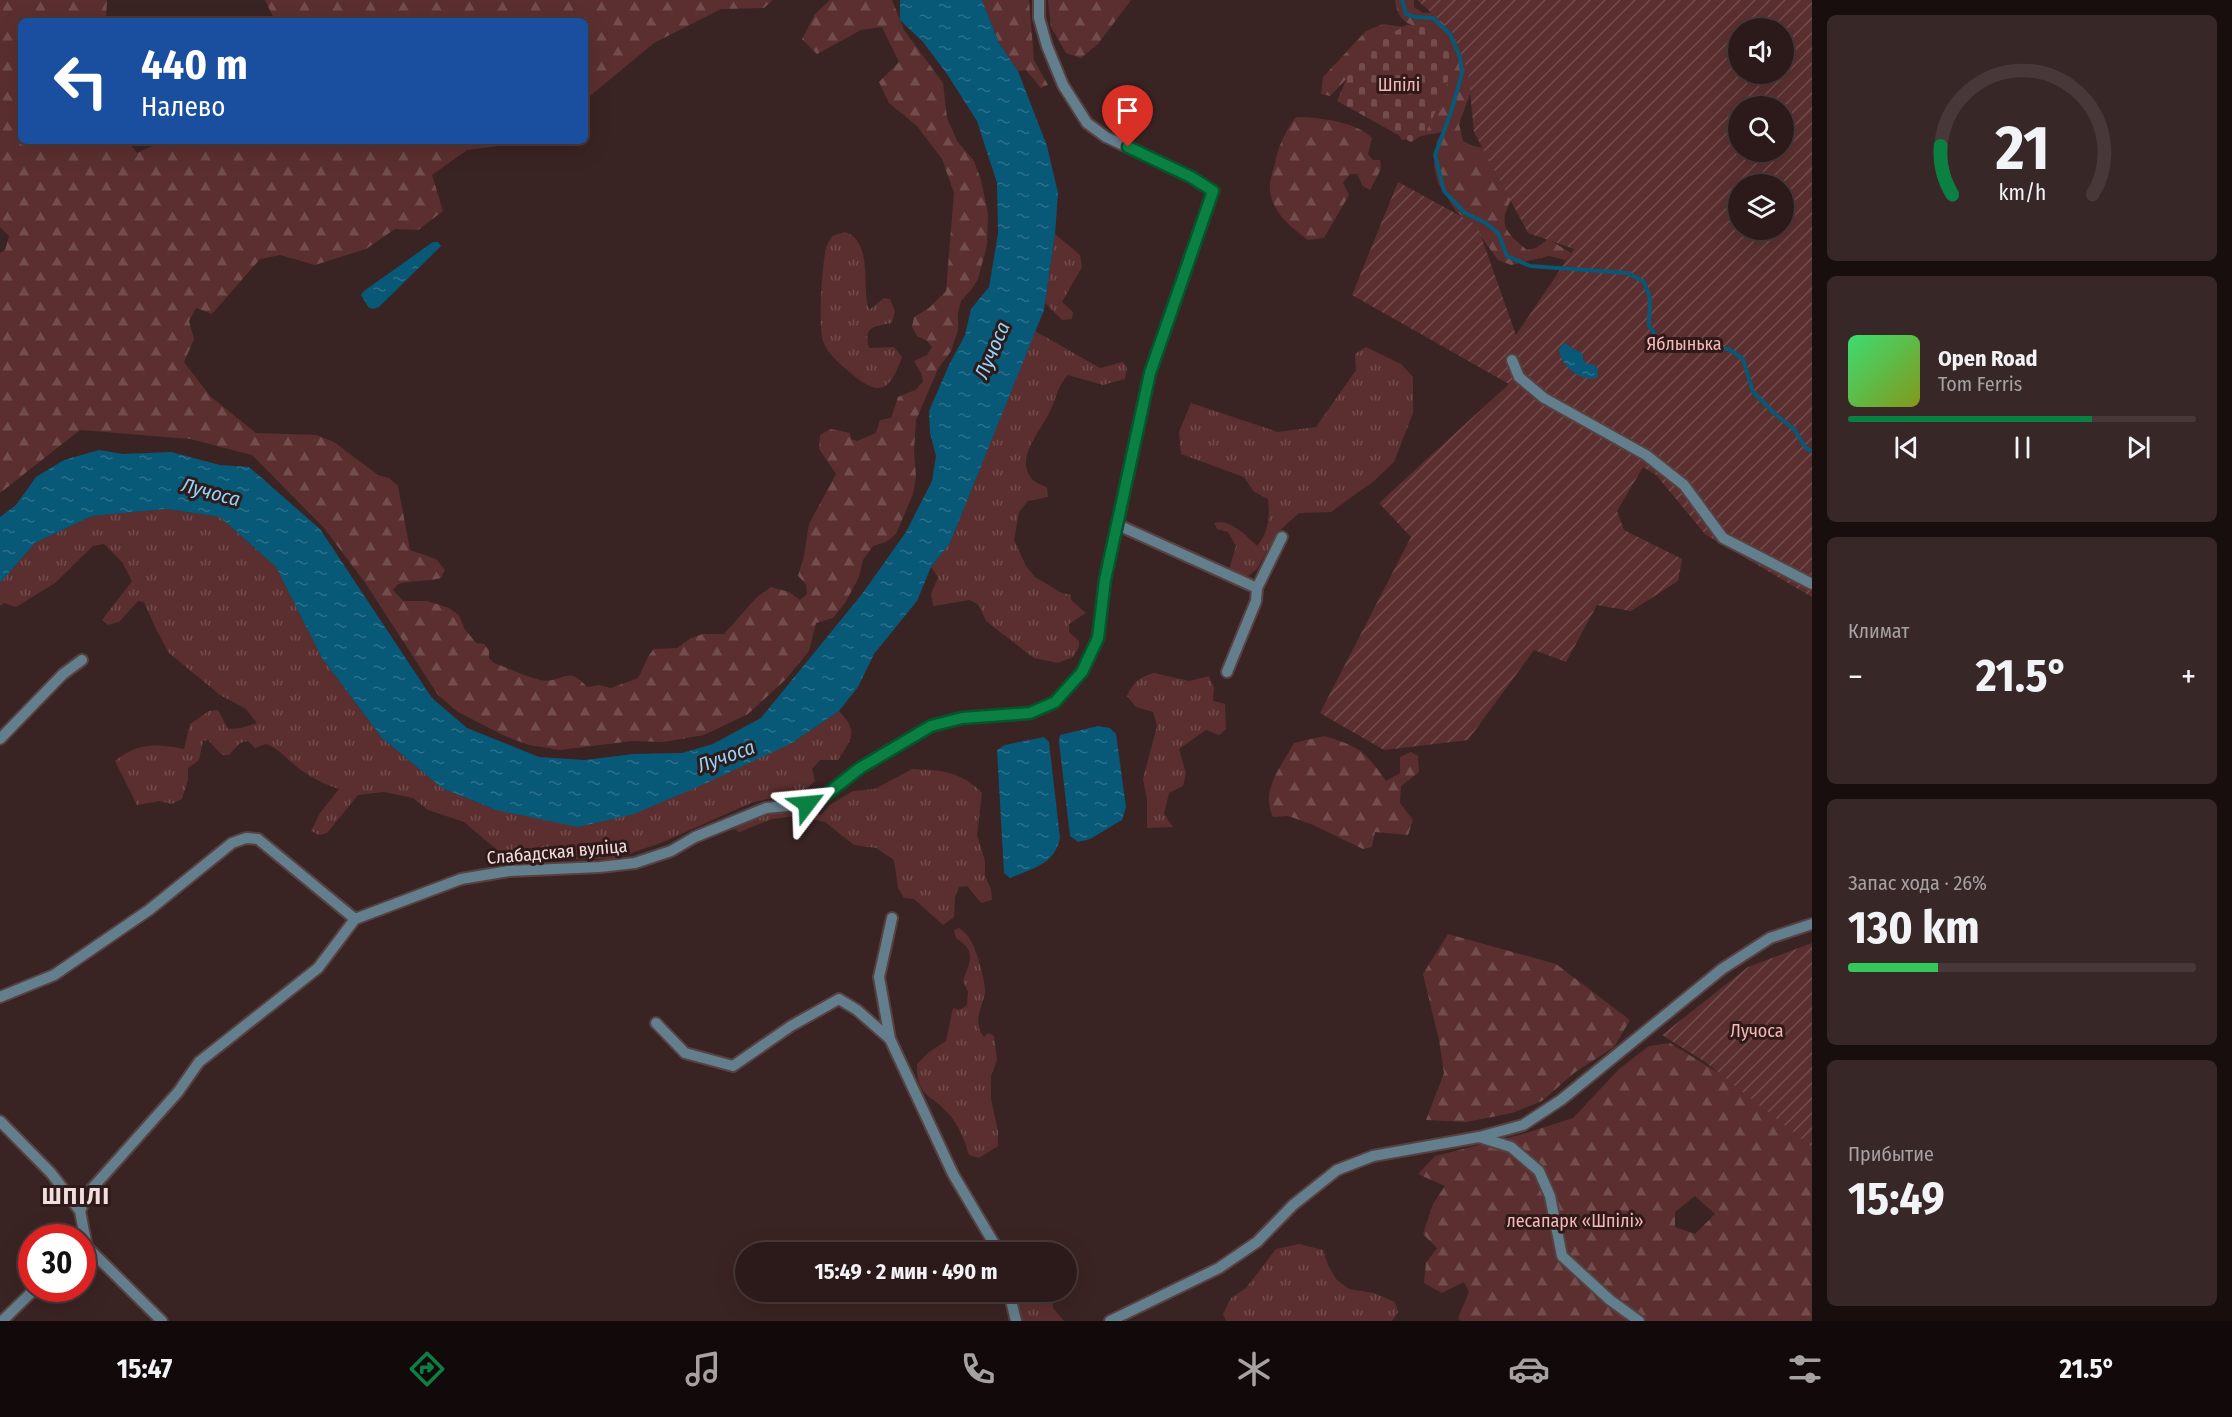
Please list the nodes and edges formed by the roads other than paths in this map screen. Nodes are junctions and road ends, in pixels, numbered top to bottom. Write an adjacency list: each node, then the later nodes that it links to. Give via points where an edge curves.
1 (1039, 0): 3 (street, Слабадская вуліца, via 1039,18 1047,46 1063,85 1087,123 1106,137 1213,191 1150,373)
2 (1512, 360): 5 (street, via 1519,377 1544,398 1646,455 1684,485 1723,538)
3 (1118, 525): 6 (street); 10 (street, Слабадская вуліца, via 1105,580 1098,638 1082,672 1055,702 1030,713 962,718 931,726 860,768 823,797 807,804 766,808 635,863 508,871 461,879)
4 (1282, 537): 6 (street)
5 (1812, 584)
6 (1257, 588): 8 (street, via 1256,601)
7 (82, 660): 9 (street, via 63,674)
8 (1227, 672)
9 (0, 740)
10 (355, 918): 13 (street, via 258,839 246,838 232,843 149,910 54,975); 18 (street, via 318,968 199,1062 178,1092 88,1193)
11 (892, 918): 15 (street, via 879,977)
12 (1812, 924): 17 (street, via 1770,938 1722,969 1561,1100 1523,1125)
13 (0, 996)
14 (656, 1023): 15 (street, via 685,1053 732,1066 839,999)
15 (890, 1039): 20 (street, via 953,1174)
16 (0, 1122): 18 (street, via 51,1173)
17 (1479, 1137): 27 (street, via 1373,1156 1337,1170 1293,1205 1257,1242 1219,1268); 28 (street, via 1511,1147 1539,1171 1550,1196 1562,1257)
18 (80, 1211): 19 (street)
19 (82, 1224)
20 (993, 1242)
21 (96, 1259): 25 (street)
22 (22, 1302): 24 (street)
23 (1011, 1302): 26 (street)
24 (2, 1321)
25 (162, 1321)
26 (1016, 1321)
27 (1110, 1321)
28 (1639, 1321)

